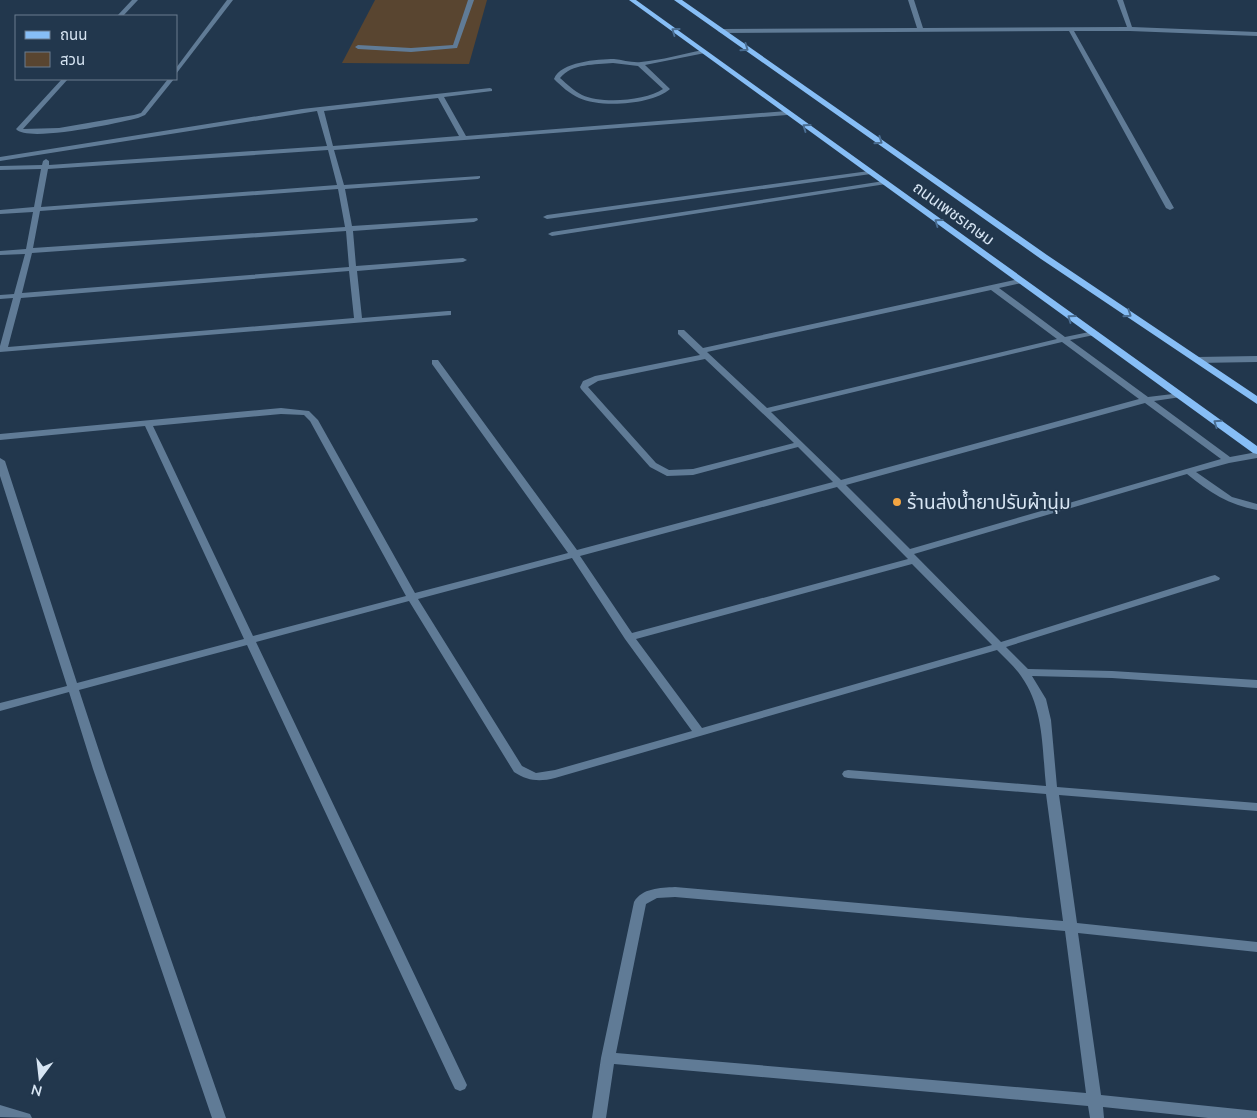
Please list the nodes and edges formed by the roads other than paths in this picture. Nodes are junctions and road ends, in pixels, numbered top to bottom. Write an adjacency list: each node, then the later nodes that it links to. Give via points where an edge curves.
1 (135, 0): 8 (street)
2 (230, 0): 17 (street)
3 (471, 0): 14 (street, via 455,47 411,50)
4 (632, 0): 15 (main road, ถนนเพชรเกษม, one-way to 4)
5 (677, 0): 11 (main road, ถนนเพชรเกษม)
6 (911, 0): 12 (street)
7 (1120, 0): 9 (street)
8 (121, 15)
9 (1130, 29): 10 (street); 13 (street)
10 (1070, 30): 12 (street); 34 (street)
11 (721, 31): 12 (street); 57 (main road, ถนนเพชรเกษม, one-way to 57)
12 (921, 31)
13 (1257, 34)
14 (358, 47)
15 (703, 52): 16 (street); 23 (main road, ถนนเพชรเกษม)
16 (640, 64): 16 (street, via 613,61 581,64 566,69 557,77 581,98 590,100 623,101 663,93 667,89)
17 (178, 69)
18 (64, 80): 19 (street, via 19,128 20,131 54,130 143,114)
19 (170, 80)
20 (490, 90): 21 (street)
21 (440, 95): 22 (street); 24 (street)
22 (320, 109): 25 (street); 26 (street)
23 (787, 113): 24 (street); 30 (main road, ถนนเพชรเกษม, one-way to 23)
24 (464, 137): 25 (street)
25 (331, 148): 28 (street); 33 (street)
26 (46, 152): 27 (street); 28 (street)
27 (0, 158)
28 (46, 167): 29 (street); 35 (street)
29 (0, 168)
30 (869, 173): 32 (main road, ถนนเพชรเกษม); 37 (street)
31 (478, 177): 33 (street)
32 (884, 183): 40 (street); 45 (main road, ถนนเพชรเกษม, one-way to 32)
33 (341, 187): 35 (street); 39 (street)
34 (1170, 208)
35 (36, 210): 36 (street); 41 (street)
36 (0, 212)
37 (547, 216)
38 (474, 220): 39 (street)
39 (349, 229): 41 (street); 44 (street)
40 (552, 234)
41 (29, 251): 42 (street); 47 (street)
42 (0, 254)
43 (463, 260): 44 (street)
44 (352, 269): 47 (street); 50 (street)
45 (1019, 281): 46 (street); 52 (main road, ถนนเพชรเกษม, one-way to 45)
46 (991, 286): 53 (street); 55 (street)
47 (16, 296): 48 (street); 54 (street)
48 (0, 297)
49 (448, 313): 50 (street)
50 (358, 321): 54 (street)
51 (681, 332): 55 (street)
52 (1091, 333): 53 (street); 59 (main road, ถนนเพชรเกษม)
53 (1064, 340): 60 (street); 62 (street)
54 (2, 350)
55 (704, 354): 62 (street); 65 (street, via 595,379 584,387 654,465 668,473 692,472)
56 (1257, 359): 57 (street)
57 (1197, 360): 61 (main road, ถนนเพชรเกษม)
58 (435, 362): 73 (street)
59 (1178, 395): 60 (street); 66 (main road, ถนนเพชรเกษม, one-way to 59)
60 (1145, 400): 68 (street); 71 (street)
61 (1257, 401)
62 (764, 411): 65 (street)
63 (148, 424): 64 (street); 76 (street, via 281,411 306,413 314,420); 78 (street)
64 (0, 437)
65 (800, 444): 71 (street)
66 (1257, 451)
67 (1257, 455): 68 (street)
68 (1228, 460): 70 (street)
69 (0, 461): 82 (street)
70 (1189, 471): 72 (street, via 1225,499); 74 (street)
71 (837, 483): 73 (street); 74 (street)
72 (1257, 507)
73 (575, 555): 76 (street); 77 (street)
74 (912, 557): 77 (street); 79 (street)
75 (1215, 578): 79 (street)
76 (412, 597): 78 (street); 84 (street, via 518,769 529,777 555,774)
77 (629, 637): 84 (street)
78 (251, 640): 82 (street); 91 (street)
79 (999, 646): 80 (street); 84 (street)
80 (1025, 673): 81 (street, via 1080,671); 86 (street, via 1040,699 1045,720)
81 (1257, 684)
82 (73, 689): 83 (street); 96 (street)
83 (0, 707)
84 (699, 732)
85 (848, 774): 86 (street)
86 (1052, 791): 87 (street); 88 (street)
87 (1257, 807)
88 (1071, 928): 89 (street); 90 (street, via 674,892 654,893 640,902); 92 (street)
89 (1257, 947)
90 (608, 1058): 92 (street); 97 (street)
91 (460, 1085)
92 (1094, 1100): 94 (street); 98 (street)
93 (0, 1111): 95 (street)
94 (1257, 1117)
95 (25, 1118)
96 (218, 1118)
97 (599, 1118)
98 (1097, 1118)

